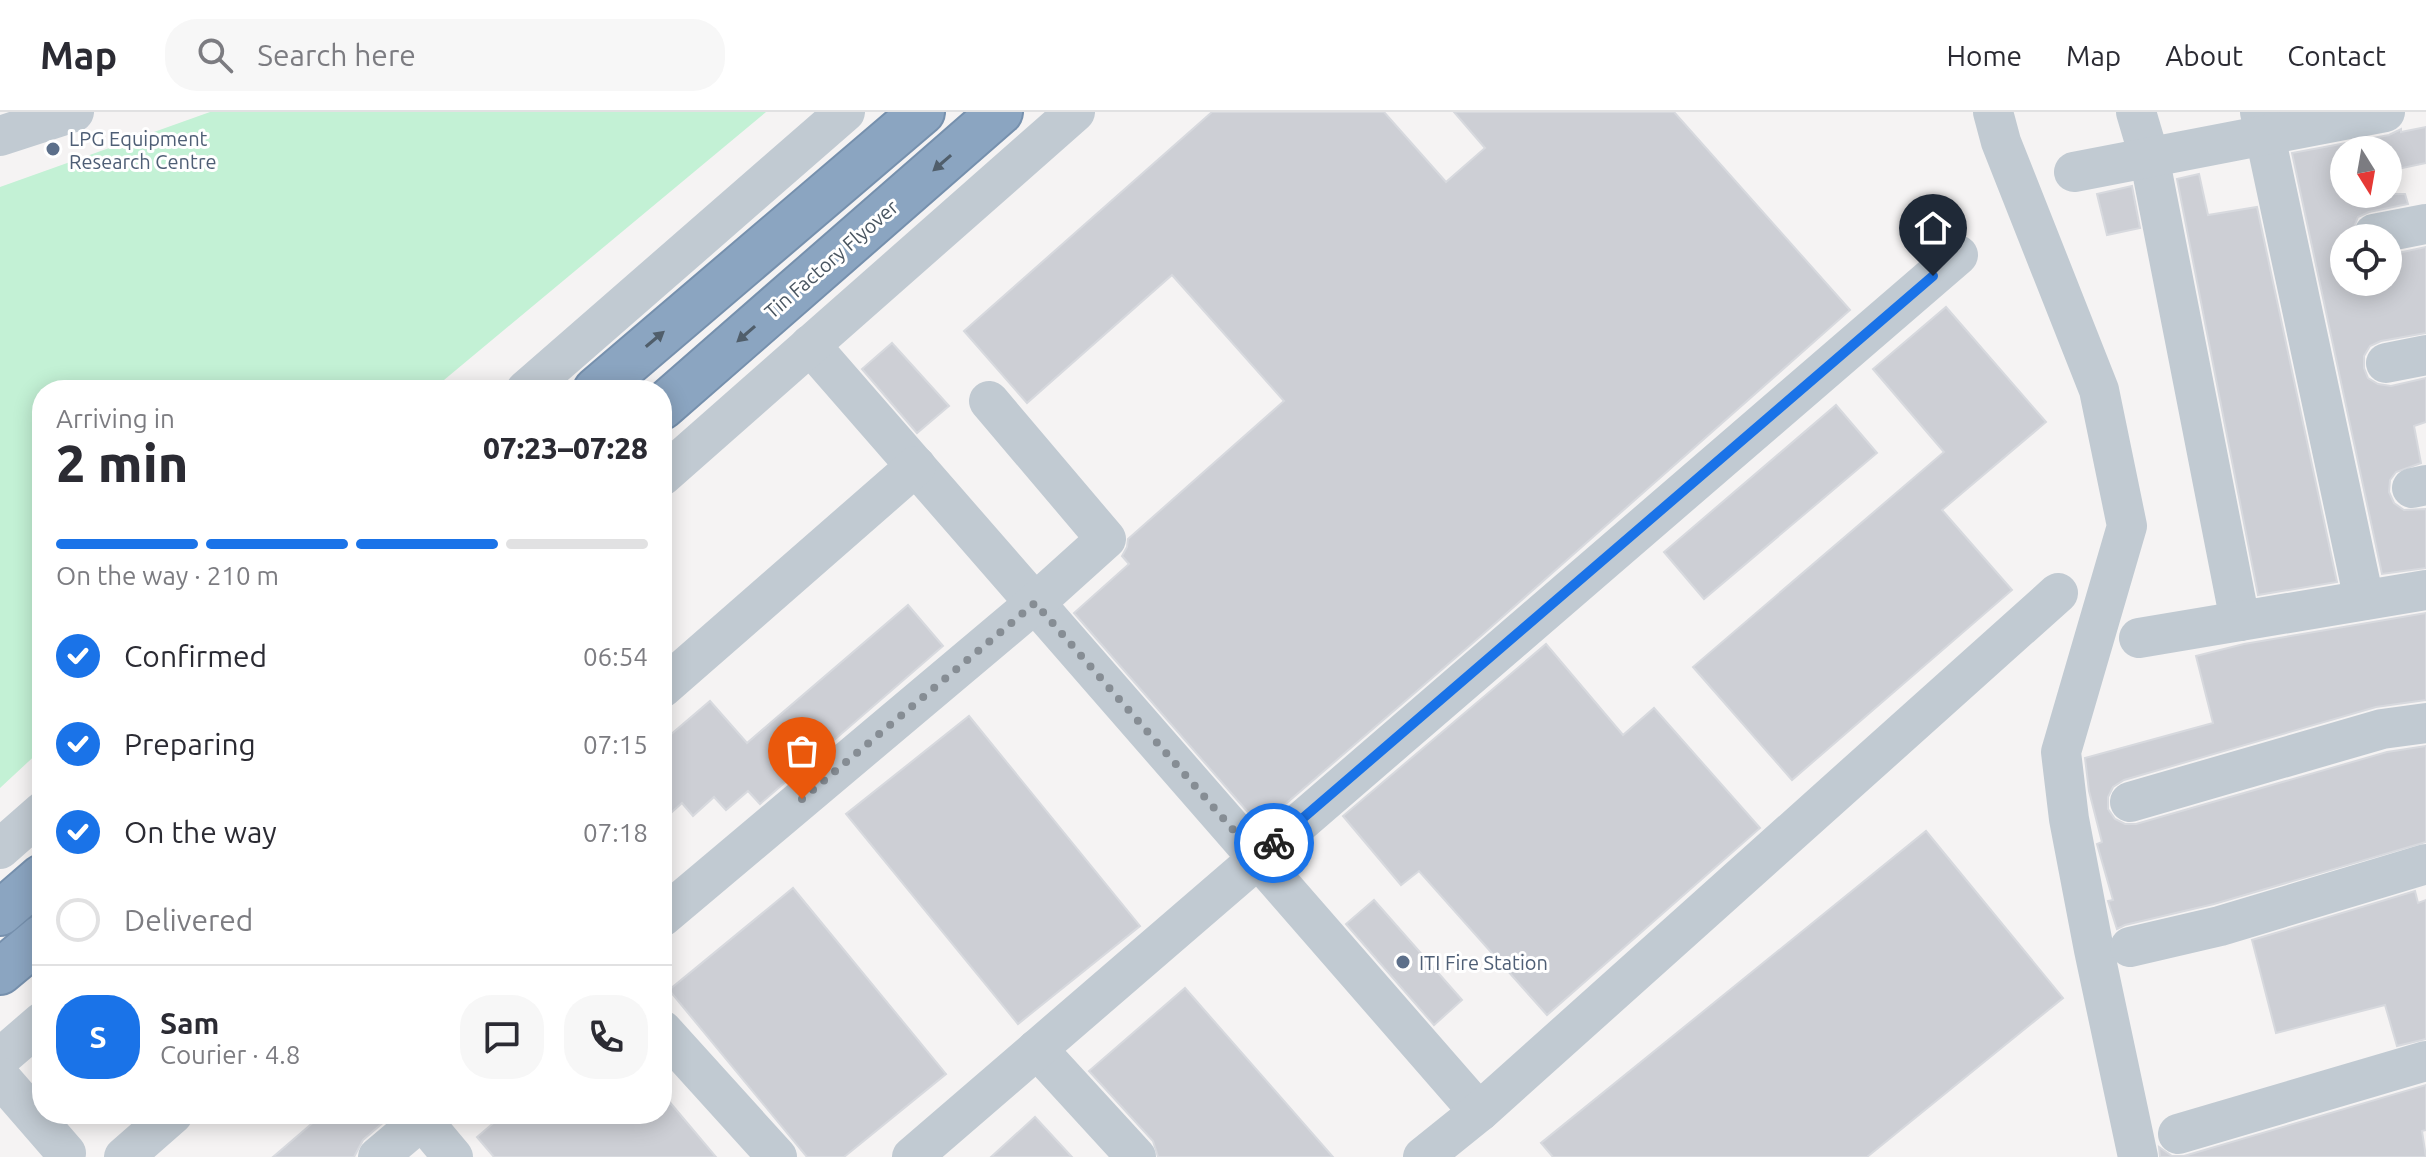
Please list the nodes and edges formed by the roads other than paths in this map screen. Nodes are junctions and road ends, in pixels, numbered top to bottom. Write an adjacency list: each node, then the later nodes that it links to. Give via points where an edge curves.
1 (74, 112): 10 (street)
2 (845, 112): 19 (street)
3 (922, 112): 20 (highway, one-way to 3)
4 (1000, 112): 21 (highway, Tin Factory Flyover, one-way to 21)
5 (1075, 112): 16 (street)
6 (1993, 112): 65 (street, via 2099,390 2127,526 2061,752 2069,819)
7 (2136, 112): 11 (street)
8 (2385, 112): 9 (street)
9 (2262, 124): 11 (street); 27 (street)
10 (0, 136)
11 (2149, 156): 12 (street); 29 (street)
12 (2074, 172)
13 (2426, 224): 14 (street)
14 (2402, 229)
15 (1958, 255): 36 (street)
16 (810, 345): 23 (street); 24 (street)
17 (2426, 355): 18 (street)
18 (2386, 363)
19 (537, 380)
20 (608, 380)
21 (672, 398)
22 (989, 401): 28 (street, via 1106,539)
23 (916, 466): 28 (street); 31 (street)
24 (672, 467)
25 (2426, 590): 27 (street)
26 (2058, 593): 50 (street)
27 (2364, 600): 29 (street)
28 (1035, 603): 36 (street); 39 (street)
29 (2240, 621): 30 (street)
30 (2139, 638)
31 (672, 679)
32 (2426, 723): 33 (street, via 2382,729)
33 (2130, 802)
34 (32, 821): 35 (street)
35 (0, 849)
36 (1257, 857): 46 (street); 50 (street)
37 (2426, 864): 42 (street, via 2220,926)
38 (32, 886): 40 (highway)
39 (672, 909)
40 (0, 913)
41 (32, 945): 43 (highway)
42 (2130, 947)
43 (0, 972)
44 (32, 1031): 47 (street)
45 (672, 1041): 61 (street)
46 (1037, 1049): 62 (street); 63 (street)
47 (0, 1058)
48 (2426, 1061): 56 (street)
49 (0, 1077): 51 (street)
50 (1479, 1112): 64 (street)
51 (32, 1121)
52 (34, 1124): 57 (street)
53 (162, 1124): 58 (street)
54 (418, 1124): 59 (street)
55 (431, 1124): 60 (street)
56 (2178, 1134)
57 (57, 1156)
58 (124, 1157)
59 (378, 1157)
60 (453, 1157)
61 (777, 1157)
62 (912, 1157)
63 (1136, 1157)
64 (1423, 1157)
65 (2138, 1157)

